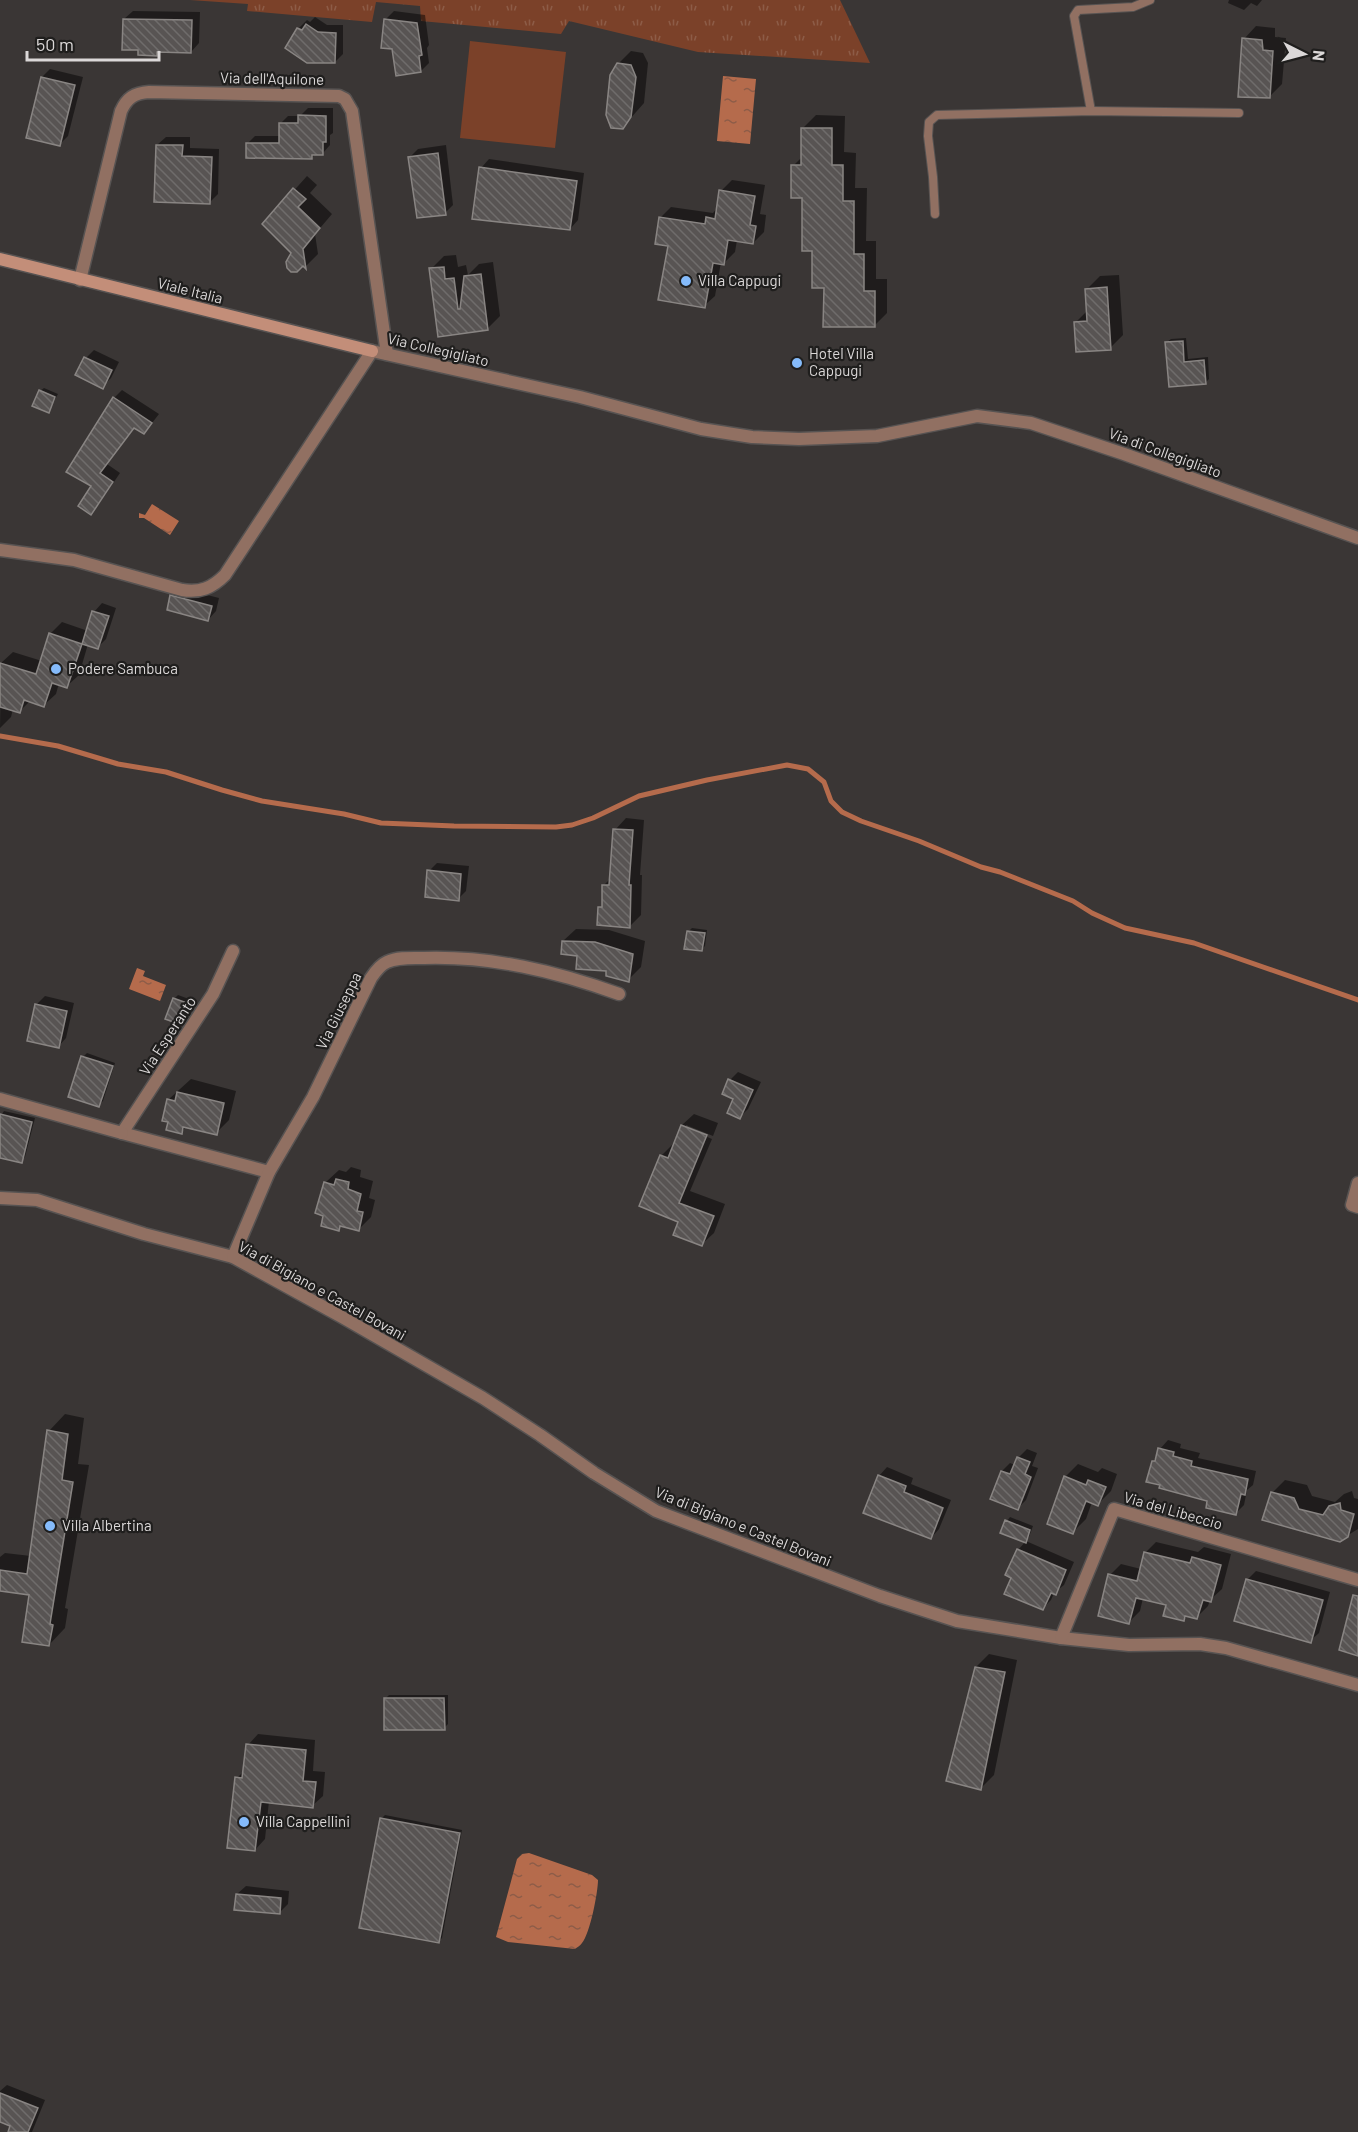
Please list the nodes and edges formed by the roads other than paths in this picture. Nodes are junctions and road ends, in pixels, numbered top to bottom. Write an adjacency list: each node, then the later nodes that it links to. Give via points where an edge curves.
1 (1150, 0): 2 (lane, via 1133,7 1078,10 1074,16)
2 (1091, 111): 3 (lane); 4 (lane, via 937,115 929,122 928,136)
3 (1239, 113)
4 (935, 214)
5 (0, 259): 6 (street, Viale Italia)
6 (80, 280): 7 (street, Viale Italia); 8 (street, Via dell'Aquilone, via 121,111 128,98 141,92 339,96 352,111)
7 (372, 351): 8 (street, Via Collegigliato); 11 (street, Via Collegigliato, via 225,575 211,587 182,590 74,560)
8 (387, 354): 9 (street, Via Collegigliato, via 580,397 701,429 752,437 855,438 895,434)
9 (957, 419): 10 (street, Via di Collegigliato, via 977,416 1032,423)
10 (1358, 538)
11 (0, 550)
12 (233, 951): 15 (street, Via Esperanto, via 213,994)
13 (619, 994): 16 (street, Via Giuseppa, via 554,972 499,963 432,958 385,963 371,978 313,1097)
14 (0, 1099): 15 (street)
15 (122, 1133): 16 (street)
16 (269, 1172): 20 (street, Via Giuseppa)
17 (1358, 1183): 19 (street, via 1352,1205)
18 (0, 1198): 20 (street, Via di Bigiano e Castel Bovani, via 37,1200)
19 (1358, 1207)
20 (232, 1257): 22 (street, Via di Bigiano e Castel Bovani, via 483,1398 594,1473 670,1518 934,1615)
21 (1358, 1580): 22 (street, Via del Libeccio, via 1114,1509)
22 (1061, 1638): 23 (street, Via di Bigiano e Castel Bovani, via 1129,1646 1213,1646)
23 (1358, 1685)

